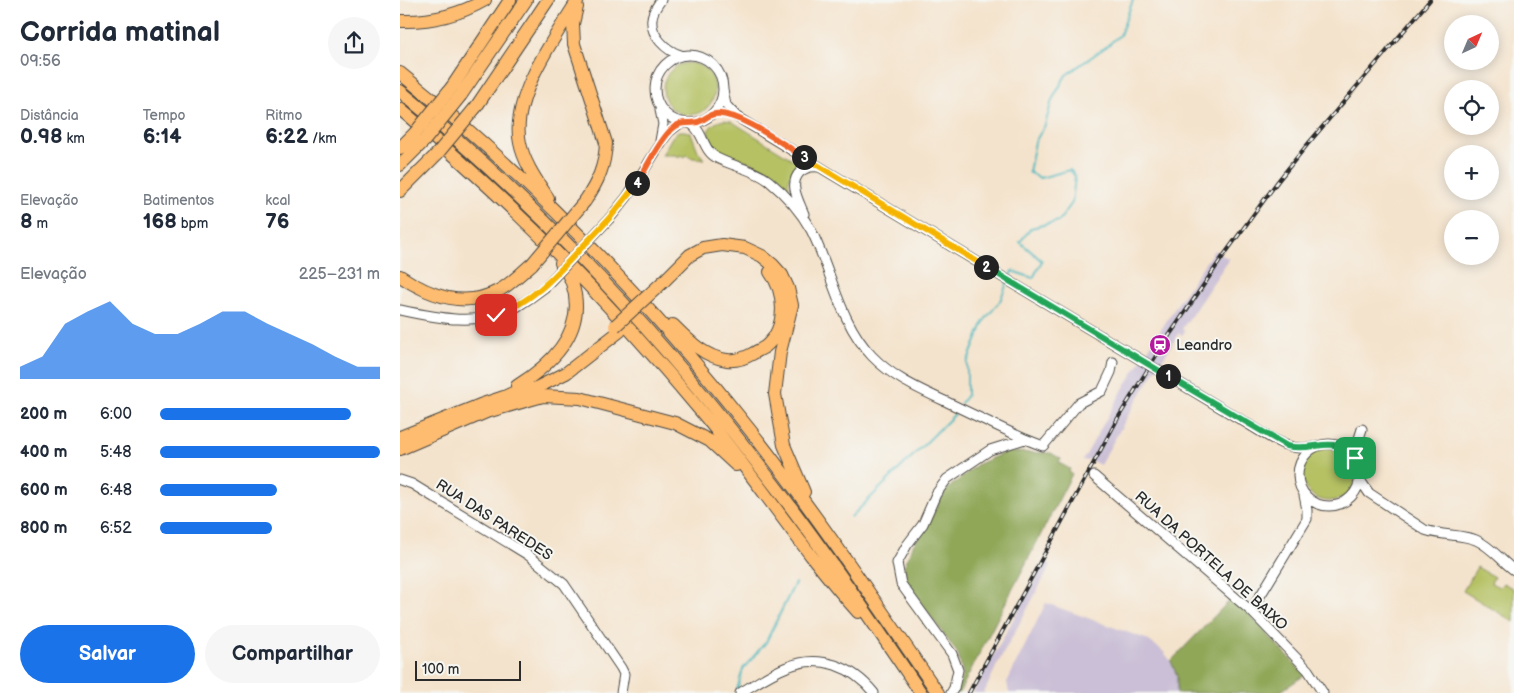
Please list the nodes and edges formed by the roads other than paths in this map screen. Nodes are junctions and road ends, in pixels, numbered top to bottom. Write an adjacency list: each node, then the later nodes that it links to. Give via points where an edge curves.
1 (485, 0): 7 (highway, via 455,13)
2 (510, 0): 14 (highway)
3 (526, 0): 14 (highway)
4 (548, 0): 26 (highway, bridge, via 476,107 437,154)
5 (578, 0): 27 (highway, via 530,82 520,115 520,142 528,167); 30 (highway, bridge, via 574,44 606,142 596,185 532,264 500,290 461,301 428,292)
6 (660, 0): 8 (street, via 652,18 652,27)
7 (400, 21)
8 (662, 45): 9 (street); 10 (street, via 665,58)
9 (681, 55): 10 (street); 12 (street, via 691,54 711,62 718,70)
10 (660, 69): 15 (street, via 655,83)
11 (400, 73): 27 (highway, via 475,136)
12 (723, 90): 17 (street, via 718,107); 18 (street, via 726,105)
13 (400, 91): 56 (highway, via 532,209 675,361 787,501)
14 (456, 91): 20 (highway, bridge)
15 (658, 104): 19 (street, via 668,116); 23 (street, via 663,131)
16 (400, 109): 29 (highway)
17 (709, 116): 18 (street, via 723,113); 19 (street); 21 (street, via 701,128)
18 (737, 117): 25 (street)
19 (686, 123): 21 (street, via 697,129); 23 (street, via 669,132)
20 (419, 137): 22 (highway); 24 (highway)
21 (702, 139): 28 (street, via 717,158 768,180 802,215)
22 (400, 148)
23 (657, 148): 32 (street, bridge, via 610,218 544,288 513,309 483,318 462,319)
24 (400, 166)
25 (821, 167): 28 (street, via 804,169 795,178 794,186); 40 (street, bridge)
26 (400, 191)
27 (562, 218): 33 (highway)
28 (811, 231): 39 (street, via 854,331 871,355 895,376 918,389)
29 (538, 234): 36 (highway, via 558,257 572,282 574,321 553,359); 50 (highway, via 664,368)
30 (400, 276)
31 (666, 283): 33 (highway, via 708,256 720,252 740,254 768,269 774,278 782,300 780,325 766,346 745,358 728,361 705,353 692,345 671,323); 34 (highway, bridge); 52 (highway, via 690,255 703,248 722,245 745,248 762,256 782,275 792,305 780,352 775,394 784,445)
32 (400, 310)
33 (654, 316): 52 (highway, via 733,408)
34 (618, 328): 36 (highway, via 562,368); 37 (highway, via 566,373)
35 (1113, 362): 39 (street, via 1112,372 1102,391 1079,404 1043,446)
36 (504, 397): 38 (highway)
37 (490, 411): 43 (highway); 50 (highway, via 543,396 560,396 656,417 710,441)
38 (400, 437)
39 (1025, 439): 62 (street, via 990,450 947,479 898,563 901,584 952,654 958,670)
40 (1277, 442): 42 (street, via 1294,448); 45 (street, via 1291,453)
41 (1334, 444): 42 (street); 44 (street, via 1349,450); 44 (street, via 1346,442 1362,430 1356,448)
42 (1316, 446): 45 (street, via 1302,458)
43 (400, 449)
44 (1358, 464): 48 (street)
45 (1298, 469): 49 (street)
46 (1094, 476): 55 (street, RUA DA PORTELA DE BAIXO)
47 (400, 480): 57 (street, RUA DAS PAREDES, via 412,484 528,555 564,584 621,668 624,674)
48 (1360, 480): 51 (street, via 1351,497 1343,503); 54 (street, via 1369,493 1425,530 1475,539)
49 (1302, 491): 51 (street, via 1314,502); 53 (street, via 1308,510)
50 (765, 493): 56 (highway, via 839,592)
51 (1327, 506): 53 (street, via 1316,510)
52 (815, 517): 61 (highway)
53 (1301, 530): 55 (street)
54 (1514, 570)
55 (1251, 611): 63 (street, RUA DA PORTELA DE BAIXO, via 1308,670)
56 (894, 653): 60 (highway)
57 (621, 693)
58 (740, 693): 59 (street, via 788,666 813,662 834,663 864,681)
59 (874, 693)
60 (921, 693)
61 (938, 693)
62 (951, 693)
63 (1323, 693)

